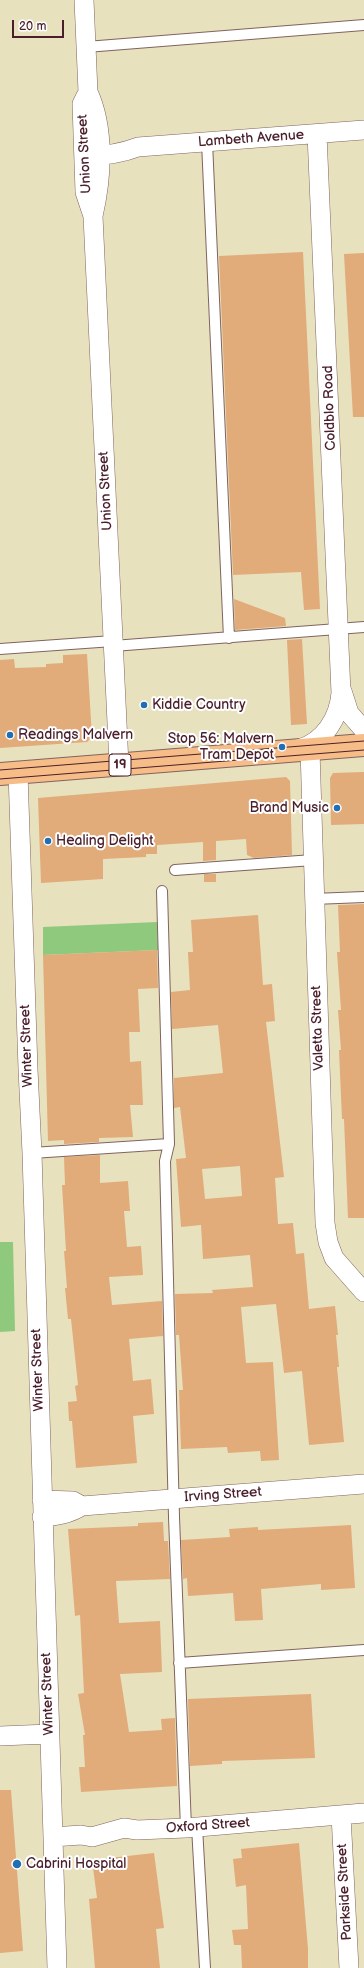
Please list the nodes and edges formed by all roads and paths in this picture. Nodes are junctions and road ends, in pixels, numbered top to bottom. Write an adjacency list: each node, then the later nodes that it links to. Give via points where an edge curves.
1 (84, 0): 3 (street, Union Street)
2 (364, 25): 3 (lane)
3 (86, 47): 7 (street, Union Street, via 88,92 82,104)
4 (364, 130): 5 (street, Lambeth Avenue)
5 (318, 134): 6 (street, Lambeth Avenue); 9 (street, Coldblo Road)
6 (208, 142): 7 (street, Lambeth Avenue, via 138,147 122,144); 10 (lane)
7 (92, 151): 11 (street, Union Street, via 98,193 93,216)
8 (364, 627): 9 (lane)
9 (338, 630): 10 (lane); 13 (street, Coldblo Road)
10 (229, 638): 11 (lane)
11 (113, 644): 12 (lane); 17 (street, Union Street)
12 (0, 650)
13 (340, 683): 14 (street, Coldblo Road, via 351,716); 16 (street, Coldblo Road, via 339,705 328,730)
14 (364, 730)
15 (364, 746): 16 (main road, 19)
16 (300, 751): 17 (main road, 19); 19 (street, Valetta Street)
17 (119, 765): 18 (main road, 19)
18 (9, 773): 25 (street, Winter Street)
19 (313, 860): 20 (lane); 23 (street, Valetta Street)
20 (175, 870)
21 (162, 891): 24 (lane)
22 (364, 897): 23 (lane)
23 (314, 899): 26 (street, Valetta Street, via 326,1233 334,1258)
24 (169, 1144): 25 (lane); 28 (lane, via 165,1161)
25 (32, 1153): 29 (street, Winter Street)
26 (364, 1292)
27 (364, 1484): 28 (street, Irving Street)
28 (174, 1498): 29 (street, Irving Street, via 82,1506 61,1515); 31 (lane)
29 (42, 1509): 32 (street, Winter Street)
30 (364, 1650): 31 (lane)
31 (179, 1663): 36 (lane)
32 (49, 1734): 33 (street); 37 (street, Winter Street)
33 (0, 1736)
34 (364, 1813): 35 (street, Oxford Street)
35 (341, 1815): 36 (street, Oxford Street); 40 (street, Parkside Street)
36 (192, 1828): 37 (street, Oxford Street, via 124,1828 92,1837); 39 (lane)
37 (53, 1837): 38 (street, Winter Street)
38 (57, 1968)
39 (205, 1968)
40 (349, 1968)

